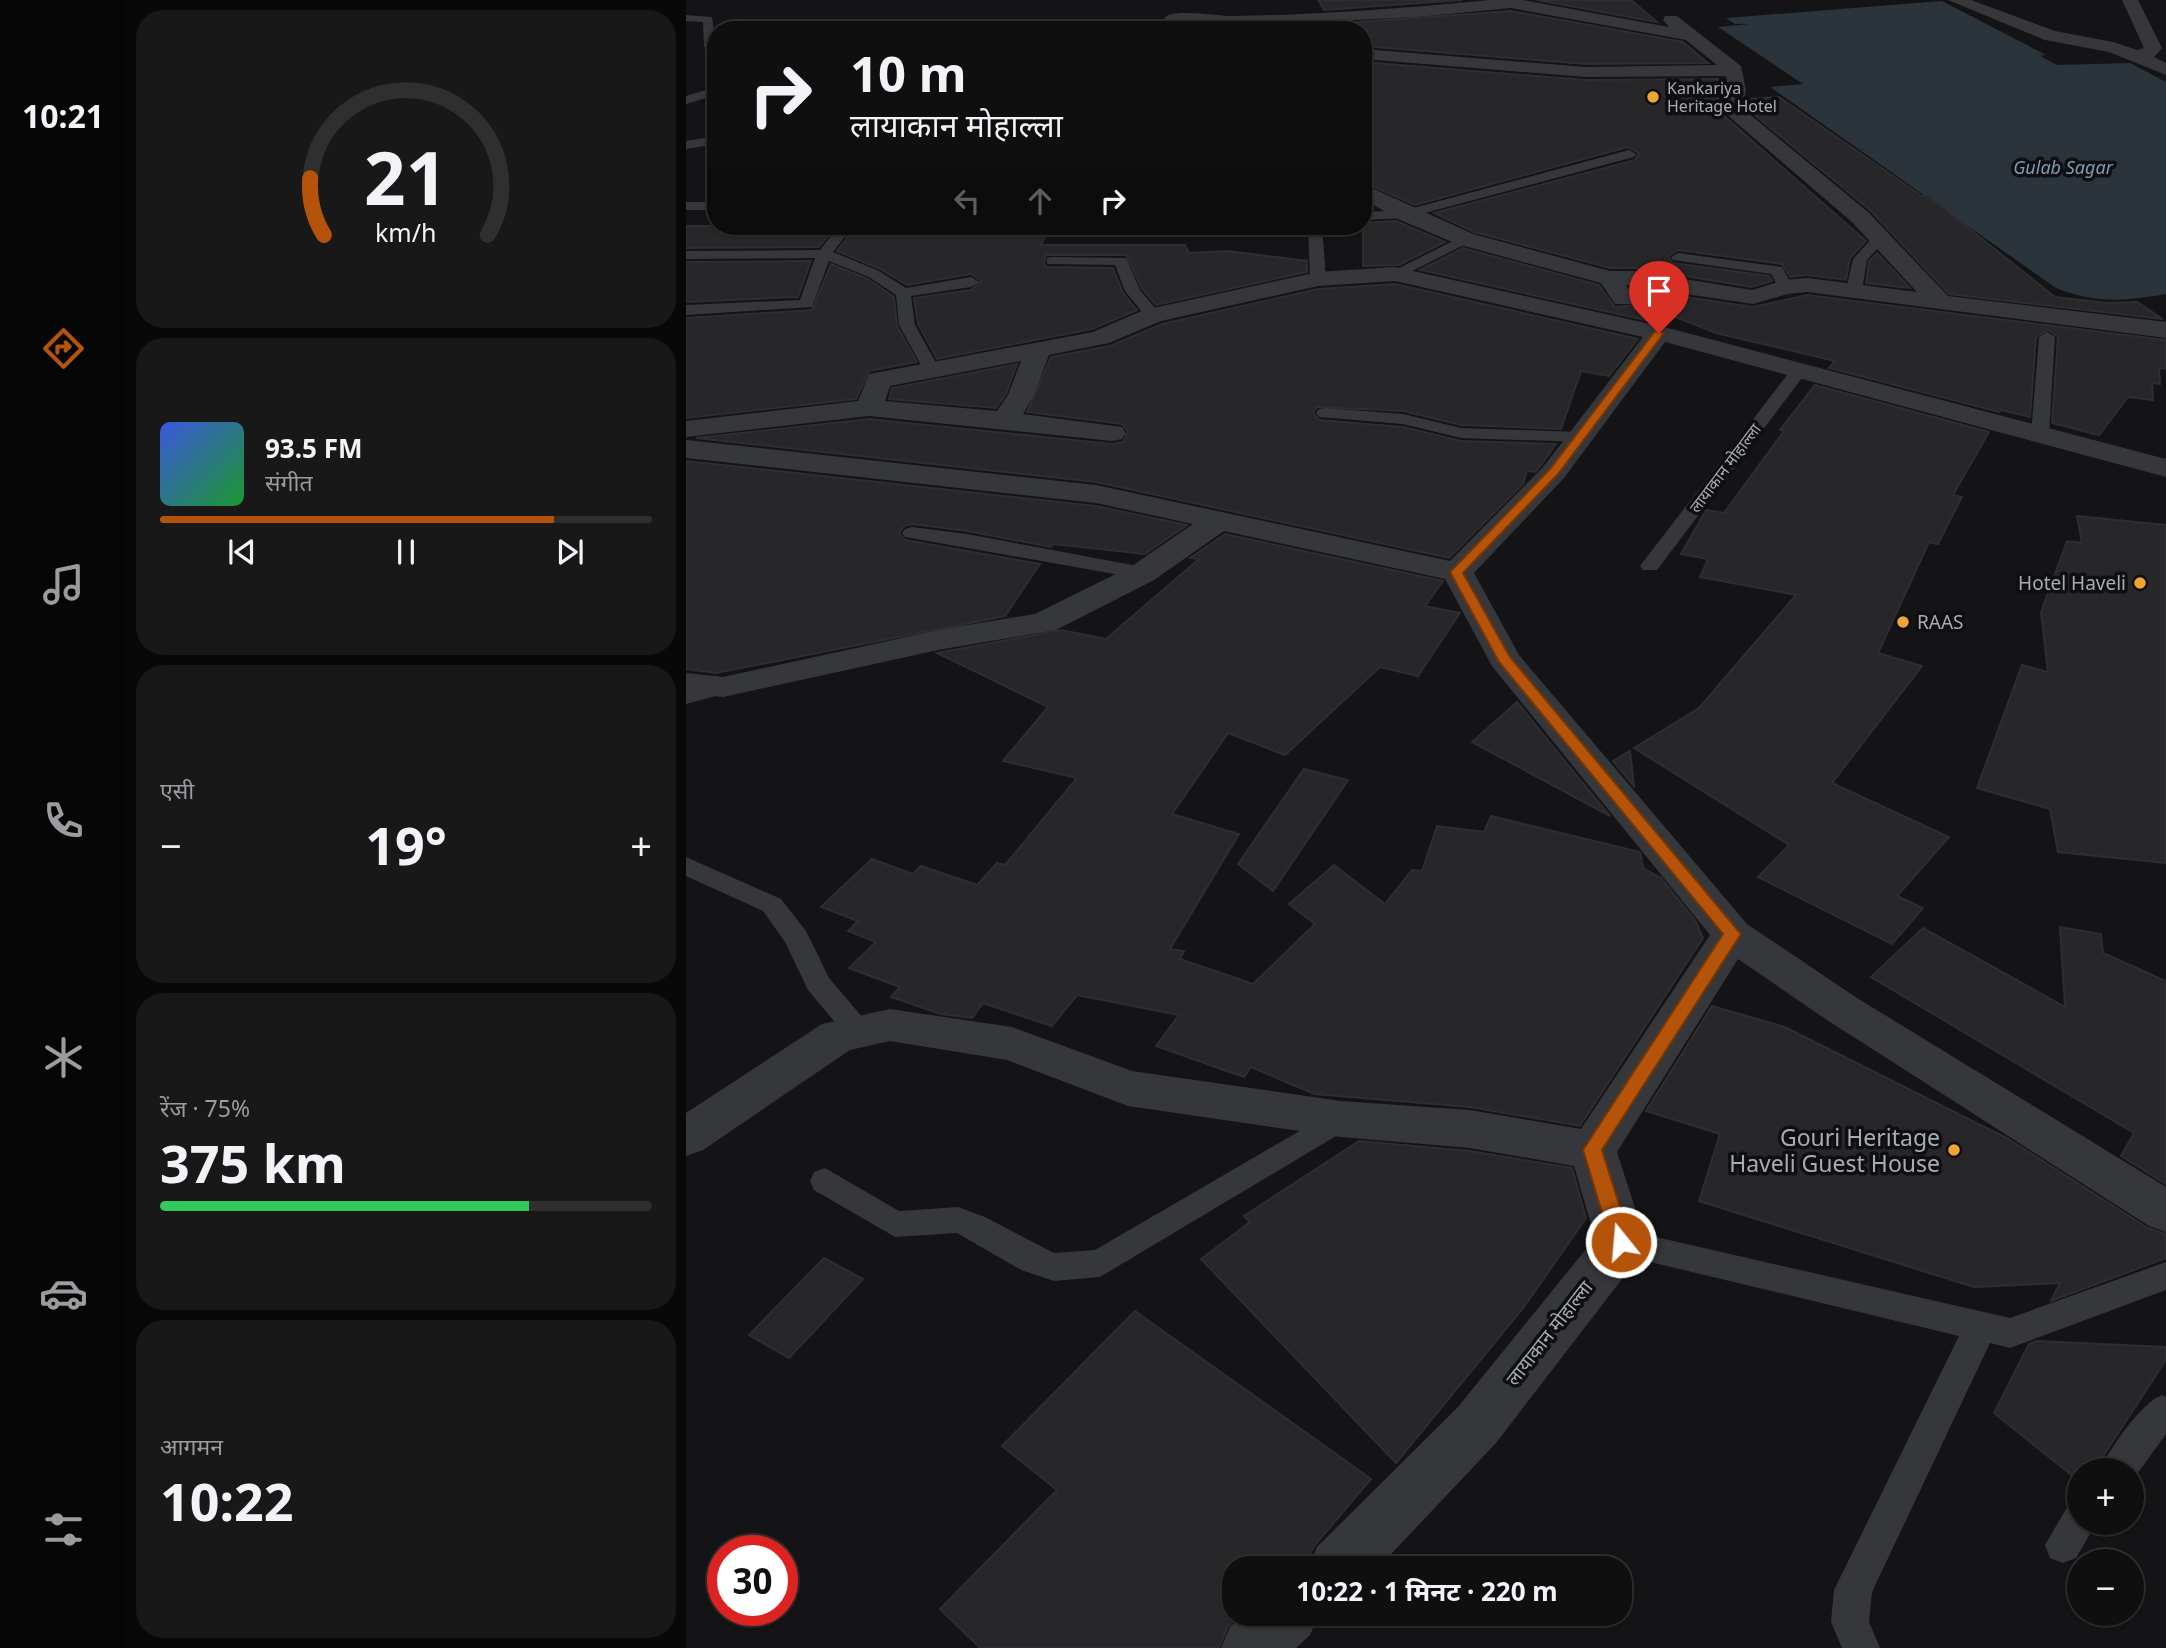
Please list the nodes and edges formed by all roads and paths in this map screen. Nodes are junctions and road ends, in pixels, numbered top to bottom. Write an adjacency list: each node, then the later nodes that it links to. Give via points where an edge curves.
1 (1345, 0): 7 (street)
2 (1956, 0): 15 (street, via 2051,36)
3 (2130, 0): 15 (street, via 2153,48)
4 (1488, 2): 7 (street, via 1441,17); 12 (street, via 1525,4)
5 (1156, 6): 10 (street)
6 (1652, 7): 12 (street)
7 (1360, 14): 11 (street)
8 (686, 18): 9 (lane)
9 (708, 21)
10 (1169, 21)
11 (1230, 21)
12 (1692, 36): 17 (street)
13 (1429, 43): 16 (street)
14 (1372, 55): 16 (street)
15 (2136, 56): 18 (street)
16 (1410, 58): 17 (street, via 1586,72)
17 (1735, 70): 33 (street, via 1737,90 1732,109)
18 (2166, 70)
19 (707, 92): 20 (lane)
20 (686, 100)
21 (707, 142): 22 (lane)
22 (686, 145)
23 (1629, 154): 28 (lane)
24 (1372, 195): 28 (street)
25 (686, 206): 26 (lane)
26 (707, 206)
27 (707, 208): 30 (lane)
28 (1406, 214): 29 (lane); 34 (street)
29 (1372, 216)
30 (686, 225)
31 (839, 235): 36 (lane)
32 (1316, 235): 41 (lane)
33 (1880, 238): 44 (lane, via 1860,259); 46 (street)
34 (1465, 239): 39 (lane); 40 (street)
35 (686, 254): 36 (lane)
36 (824, 254): 45 (lane, via 874,274); 47 (lane, via 806,304)
37 (1678, 257): 43 (lane, via 1777,270)
38 (1052, 261): 48 (lane, via 1121,261 1133,291)
39 (1395, 274): 41 (street); 50 (street)
40 (1608, 278): 43 (street, via 1635,278 1753,297); 50 (street, via 1615,291)
41 (1318, 279): 48 (street)
42 (971, 282): 45 (lane)
43 (1785, 287): 44 (street)
44 (1854, 290): 46 (street)
45 (903, 293): 53 (lane, via 907,325)
46 (1939, 301): 49 (street)
47 (686, 310)
48 (1153, 315): 52 (street, via 1100,338)
49 (2166, 330)
50 (1659, 333): 54 (street); 61 (street)
51 (2047, 337): 59 (lane)
52 (1036, 350): 53 (street); 57 (street, via 1021,395)
53 (932, 370): 55 (street, via 878,380)
54 (1800, 370): 59 (street); 65 (lane, लायाकान मोहाल्ला)
55 (869, 408): 57 (street); 60 (street)
56 (1325, 413): 61 (lane, via 1403,419 1461,433)
57 (1005, 419): 58 (street)
58 (1112, 433)
59 (2040, 433): 62 (street)
60 (687, 436): 63 (street, via 1096,494)
61 (1580, 437): 66 (street, via 1554,472)
62 (2166, 468)
63 (1218, 521): 66 (street); 67 (street)
64 (912, 533): 67 (lane)
65 (1650, 565)
66 (1457, 572): 72 (street, via 1504,659)
67 (1143, 573): 69 (street, via 1044,623 943,639)
68 (686, 683): 69 (street)
69 (723, 687): 70 (lane)
70 (686, 697)
71 (686, 866): 73 (lane, via 772,905 797,938 818,983)
72 (1732, 934): 76 (street); 78 (street, via 1842,1009)
73 (859, 1032): 74 (street, via 890,1025 1012,1044 1128,1088); 75 (street, via 838,1037)
74 (1341, 1119): 76 (street, via 1470,1129); 77 (lane, via 1100,1263 1076,1267 1032,1260 958,1220 895,1224)
75 (686, 1137)
76 (1592, 1150): 79 (street)
77 (825, 1181)
78 (2166, 1212)
79 (1621, 1242): 81 (lane); 84 (street, लायाकान मोहाल्ला, via 1477,1425)
80 (2166, 1276): 81 (lane, via 2010,1333)
81 (1981, 1326): 87 (lane, via 1853,1590 1850,1622)
82 (2162, 1411): 83 (lane)
83 (2127, 1458)
84 (1350, 1556)
85 (1276, 1626): 86 (street)
86 (1251, 1648)
87 (1861, 1648)

